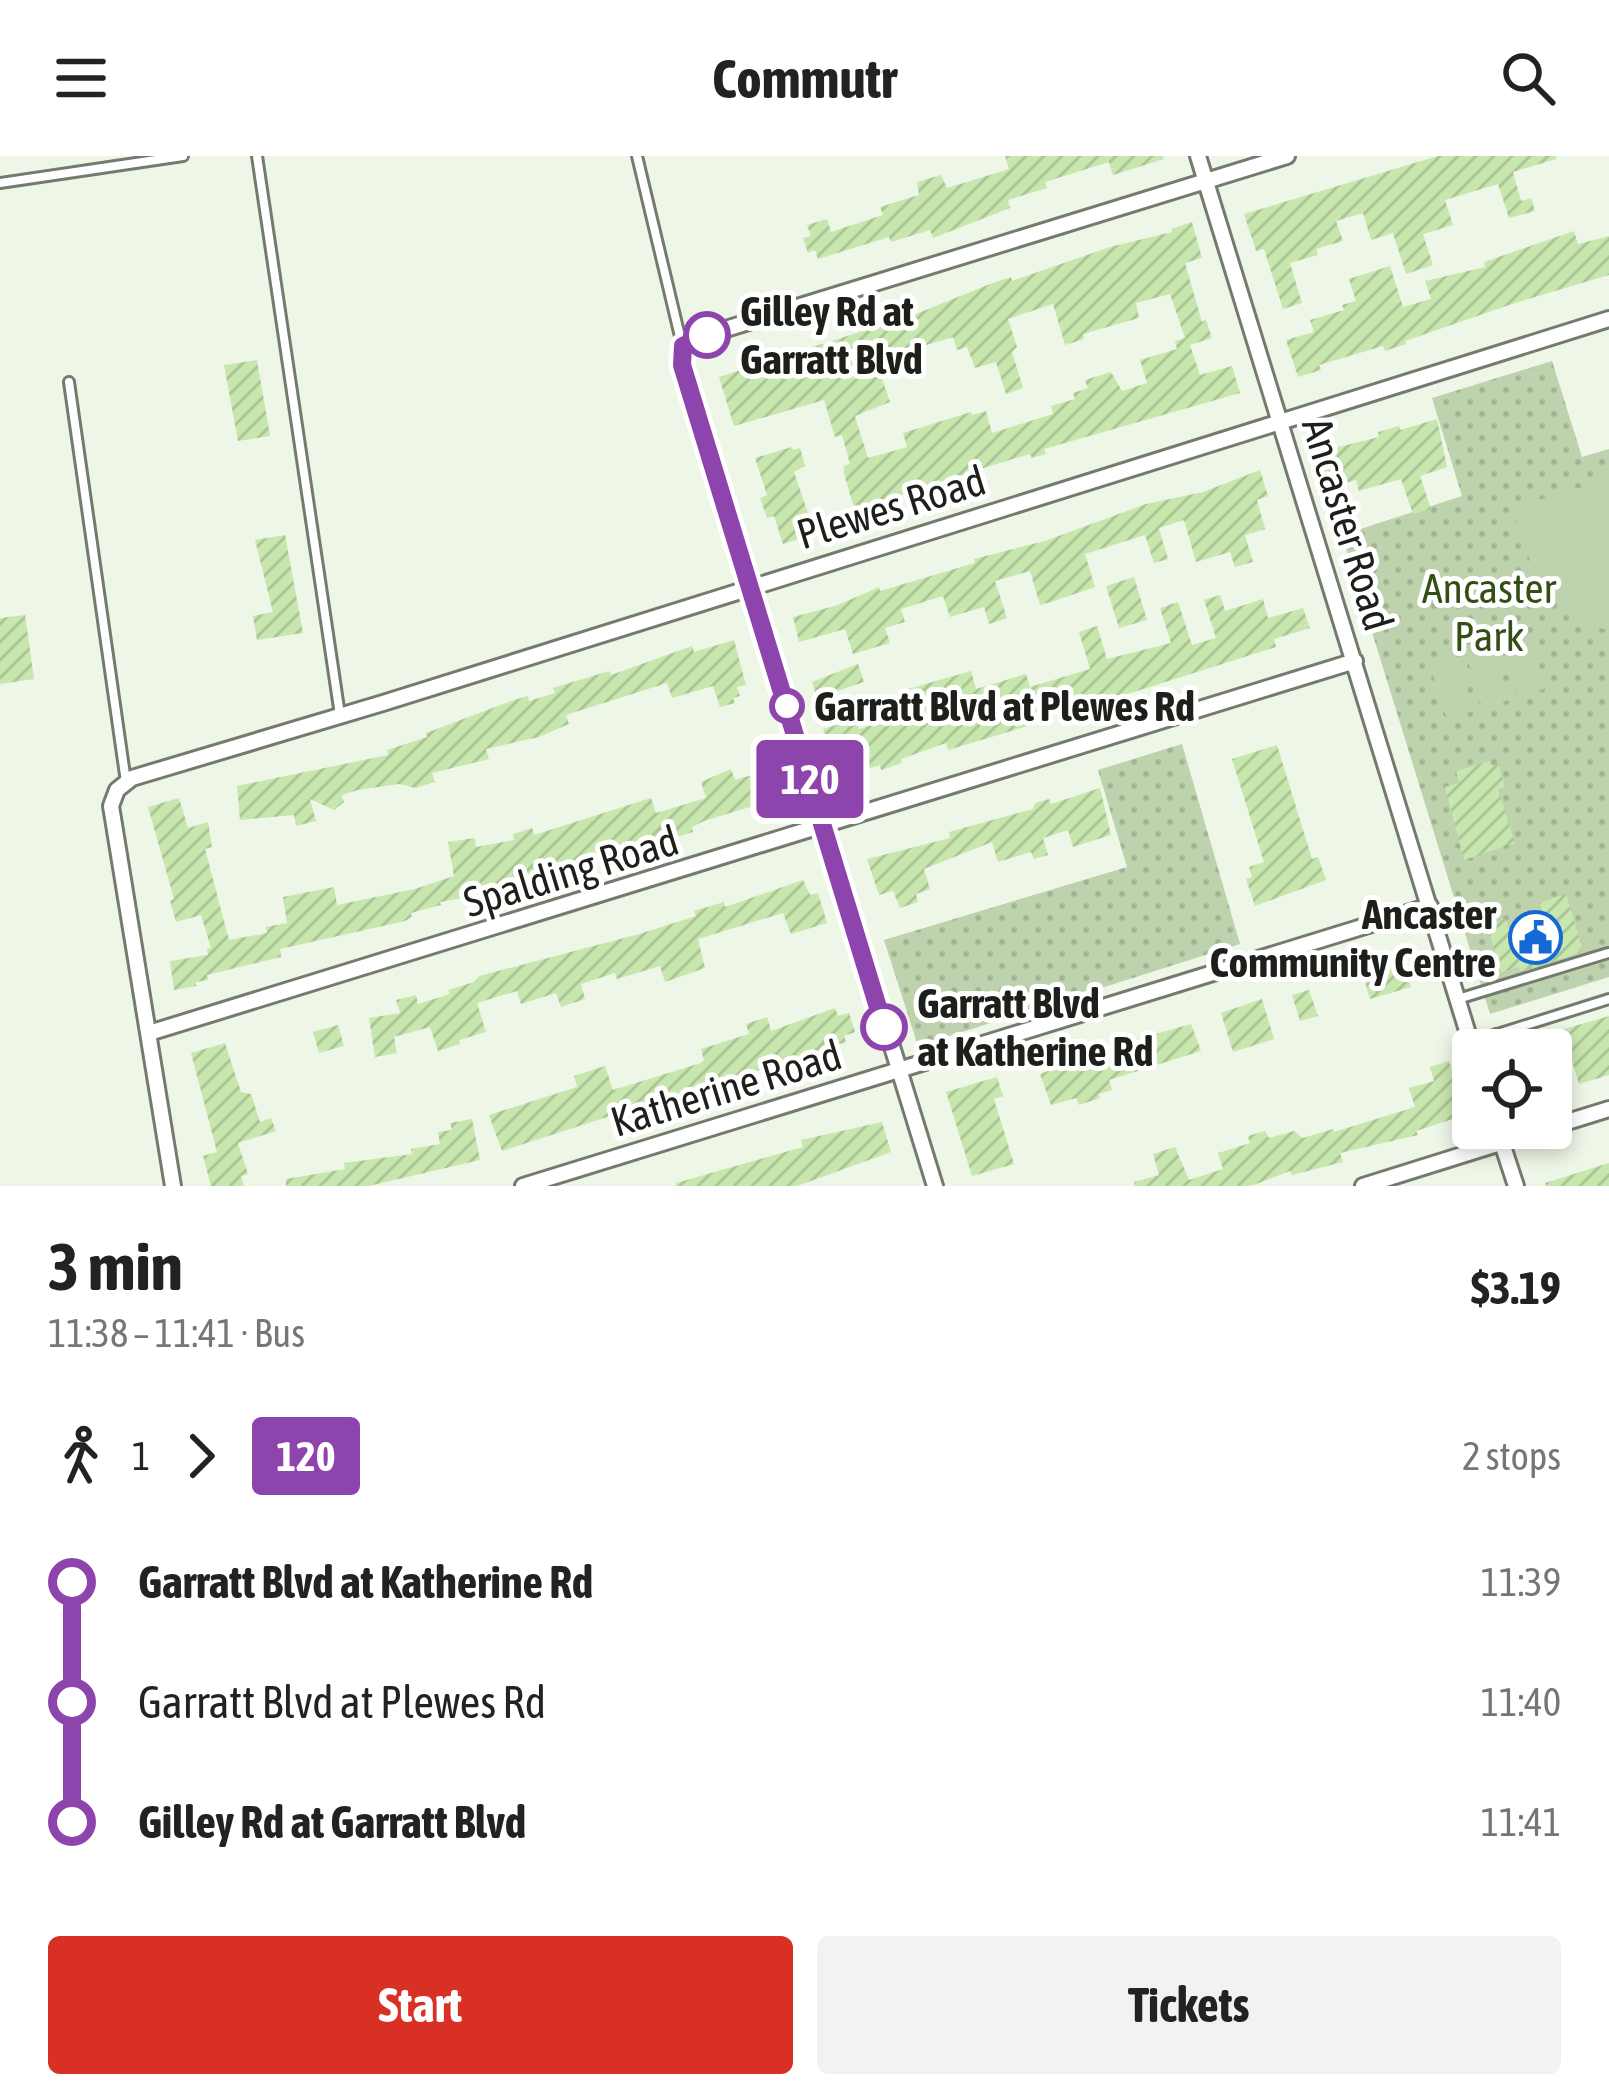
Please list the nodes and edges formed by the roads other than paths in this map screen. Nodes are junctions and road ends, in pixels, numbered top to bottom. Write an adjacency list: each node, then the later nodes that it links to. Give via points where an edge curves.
1 (184, 156): 7 (lane)
2 (256, 156): 14 (lane)
3 (637, 156): 9 (lane)
4 (1198, 156): 6 (street, Ancaster Road)
5 (1287, 156): 6 (street)
6 (1206, 181): 9 (street); 11 (street, Ancaster Road)
7 (0, 183)
8 (1609, 319): 11 (street, Plewes Road)
9 (683, 346): 12 (street, via 682,365)
10 (70, 382): 15 (lane)
11 (1281, 420): 12 (street, Plewes Road); 13 (street, Ancaster Road)
12 (749, 586): 14 (street, Plewes Road); 16 (street)
13 (1355, 661): 16 (street, Spalding Road); 17 (street, Ancaster Road)
14 (340, 715): 15 (street, Plewes Road)
15 (126, 782): 23 (street, via 111,806)
16 (824, 826): 23 (street, Spalding Road); 24 (street)
17 (1430, 906): 19 (street, Ancaster Road); 24 (street, Katherine Road)
18 (1608, 952): 19 (lane)
19 (1458, 999): 21 (street, Ancaster Road)
20 (1609, 999): 22 (lane)
21 (1467, 1029)
22 (1512, 1029)
23 (149, 1033): 29 (street)
24 (897, 1069): 30 (street, Katherine Road); 31 (street)
25 (1609, 1109): 26 (street)
26 (1572, 1121)
27 (1462, 1149): 32 (street)
28 (1504, 1149): 33 (street)
29 (173, 1186)
30 (523, 1186)
31 (934, 1186)
32 (1363, 1186)
33 (1516, 1186)

